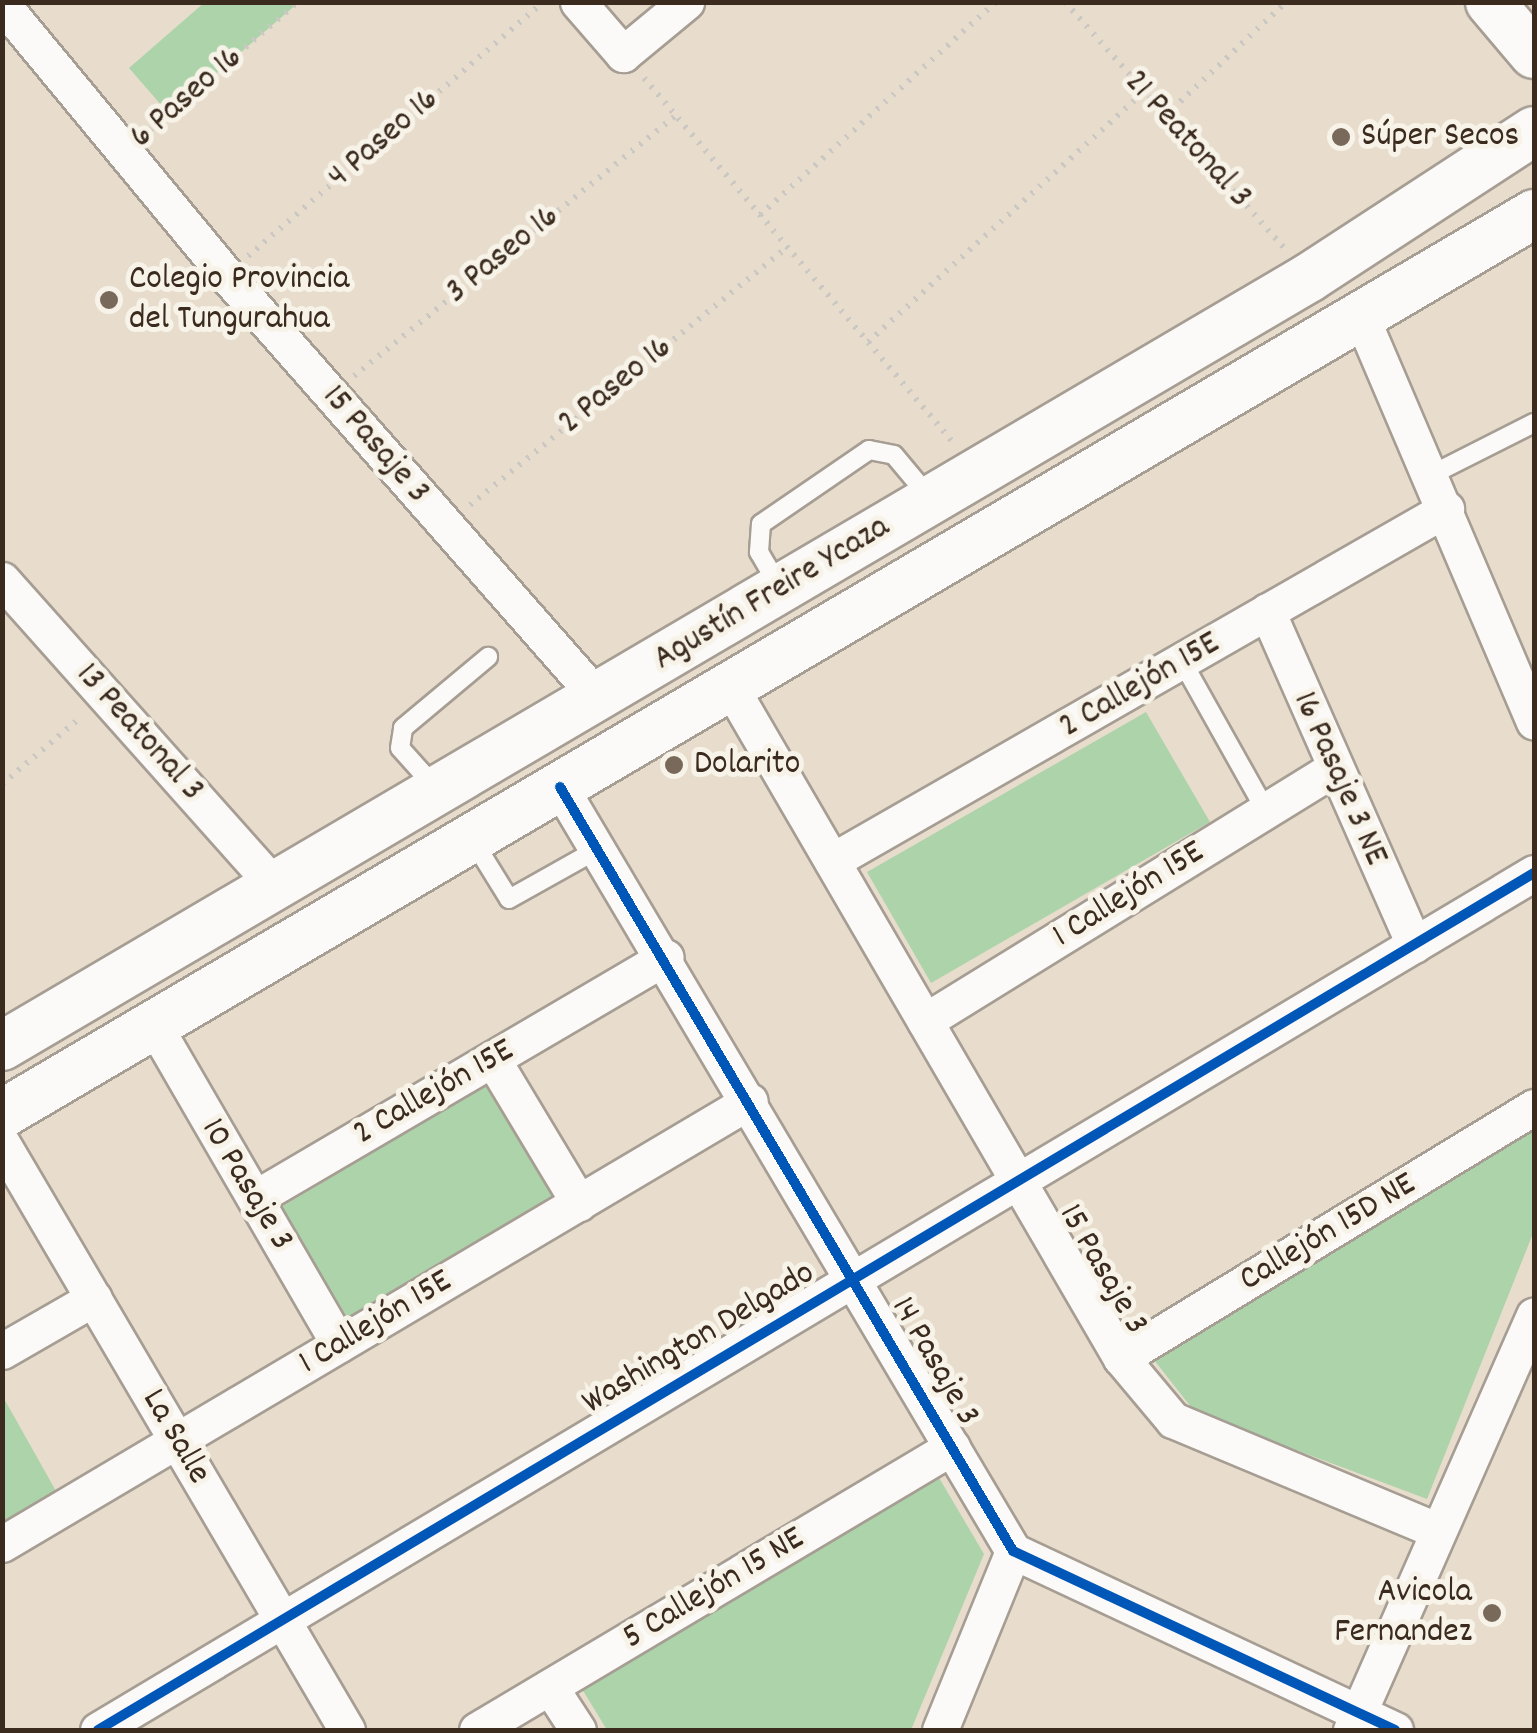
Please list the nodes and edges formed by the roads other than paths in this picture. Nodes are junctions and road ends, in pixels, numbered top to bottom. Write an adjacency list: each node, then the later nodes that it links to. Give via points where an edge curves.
1 (578, 2): 2 (street, via 624,54)
2 (686, 2)
3 (1490, 2): 5 (main road)
4 (2, 4): 19 (street, 15 Pasaje 3, via 226,276)
5 (1534, 54)
6 (1534, 131): 11 (main road, Agustín Freire Ycaza, via 1310,277)
7 (1534, 214): 8 (main road, Agustín Freire Ycaza)
8 (1360, 314): 10 (street); 18 (main road, Agustín Freire Ycaza)
9 (1534, 423): 10 (lane)
10 (1432, 475): 12 (street)
11 (931, 499): 14 (main road, Agustín Freire Ycaza); 14 (lane, via 894,455 869,450 761,524 758,552)
12 (1446, 509): 15 (street, 2 Callejón 15E); 20 (street)
13 (2, 580): 29 (street, 13 Peatonal 3)
14 (780, 589): 19 (main road, Agustín Freire Ycaza)
15 (1268, 611): 17 (street, 2 Callejón 15E); 21 (street, 16 Pasaje 3 NE)
16 (488, 658): 23 (lane, via 399,737 400,748)
17 (1183, 662): 24 (lane); 27 (street, 2 Callejón 15E)
18 (730, 686): 22 (main road, Agustín Freire Ycaza); 27 (street, 15 Pasaje 3)
19 (598, 698): 23 (main road, Agustín Freire Ycaza)
20 (1534, 721)
21 (1333, 769): 24 (street, 1 Callejón 15E); 30 (street, 16 Pasaje 3 NE)
22 (560, 787): 25 (main road, Agustín Freire Ycaza); 26 (street, 14 Pasaje 3)
23 (439, 791): 29 (main road, Agustín Freire Ycaza)
24 (1266, 810): 32 (street, 1 Callejón 15E)
25 (472, 839): 26 (lane, via 509,899); 33 (main road, Agustín Freire Ycaza)
26 (598, 849): 31 (street, 14 Pasaje 3)
27 (832, 860): 32 (street, 15 Pasaje 3)
28 (1534, 873): 30 (street, Washington Delgado)
29 (275, 886): 34 (main road, Agustín Freire Ycaza)
30 (1414, 945): 40 (street, Washington Delgado)
31 (665, 958): 35 (street, 2 Callejón 15E); 36 (street, 14 Pasaje 3)
32 (925, 1021): 40 (street, 15 Pasaje 3)
33 (154, 1025): 38 (main road, Agustín Freire Ycaza); 41 (street, 10 Pasaje 3)
34 (2, 1046)
35 (493, 1060): 41 (street, 2 Callejón 15E); 42 (street)
36 (750, 1102): 42 (street, 1 Callejón 15E); 43 (street, 14 Pasaje 3)
37 (1534, 1107): 48 (street, Callejón 15D NE)
38 (2, 1114)
39 (2, 1143): 44 (street, La Salle)
40 (1018, 1181): 43 (street, Washington Delgado); 48 (street, 15 Pasaje 3)
41 (255, 1198): 46 (street, 10 Pasaje 3)
42 (578, 1202): 46 (street, 1 Callejón 15E)
43 (854, 1279): 50 (street, 14 Pasaje 3); 54 (street, Washington Delgado)
44 (94, 1298): 47 (street); 49 (street, La Salle)
45 (1534, 1316): 51 (street)
46 (340, 1344): 49 (street, 1 Callejón 15E)
47 (2, 1351)
48 (1121, 1358): 51 (street, 15 Pasaje 3, via 1173,1420)
49 (177, 1440): 52 (street, 1 Callejón 15E); 54 (street, La Salle)
50 (952, 1447): 53 (street, 14 Pasaje 3); 55 (street, 5 Callejón 15 NE)
51 (1436, 1530): 56 (street)
52 (2, 1544)
53 (1012, 1552): 56 (street); 61 (street)
54 (282, 1620): 57 (street, Washington Delgado); 58 (street, La Salle)
55 (550, 1687): 59 (street, 5 Callejón 15 NE); 60 (street)
56 (1354, 1722): 62 (street)
57 (98, 1730)
58 (348, 1730)
59 (477, 1730)
60 (578, 1730)
61 (940, 1730)
62 (1395, 1730)

